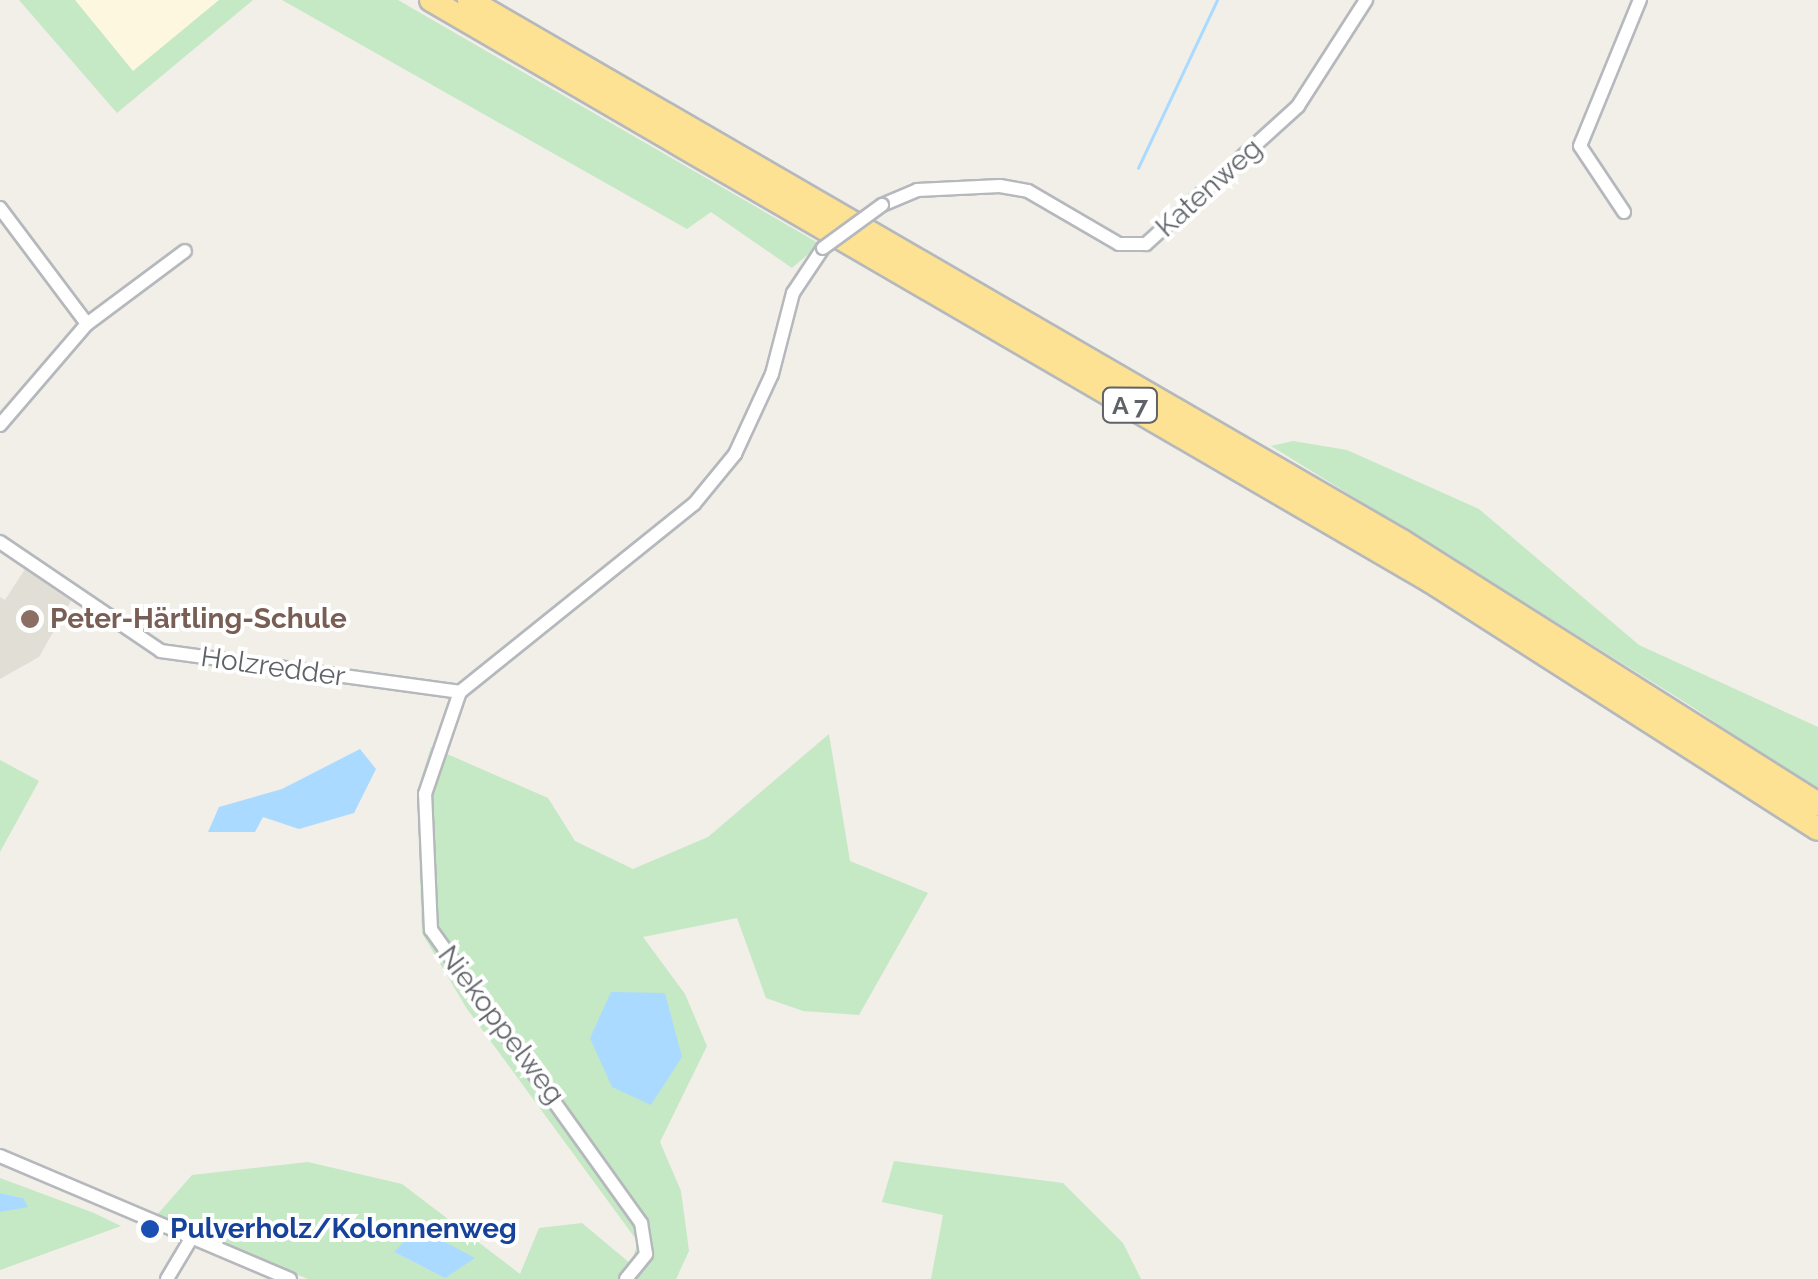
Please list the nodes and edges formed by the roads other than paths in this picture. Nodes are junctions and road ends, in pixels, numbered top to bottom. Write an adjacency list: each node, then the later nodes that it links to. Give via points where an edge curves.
1 (430, 0): 13 (highway, A 7, via 1430,580)
2 (469, 0): 12 (highway, A 7, via 1402,540)
3 (1366, 0): 11 (street, Katenweg, bridge, via 1298,106 1146,244 1119,244 1028,191 1000,186 917,190 882,204 823,248 793,293 772,374 735,454 694,504)
4 (1640, 0): 6 (street, via 1580,146)
5 (0, 208): 8 (street)
6 (1624, 212)
7 (185, 251): 8 (street)
8 (87, 324): 9 (street)
9 (0, 425)
10 (0, 542): 11 (street, Holzredder, via 161,651)
11 (460, 692): 18 (street, Niekoppelweg, via 425,794 431,930 641,1224 648,1247)
12 (1818, 804)
13 (1818, 829)
14 (0, 1156): 15 (street)
15 (192, 1238): 16 (street); 17 (street)
16 (166, 1279)
17 (290, 1279)
18 (626, 1279)

